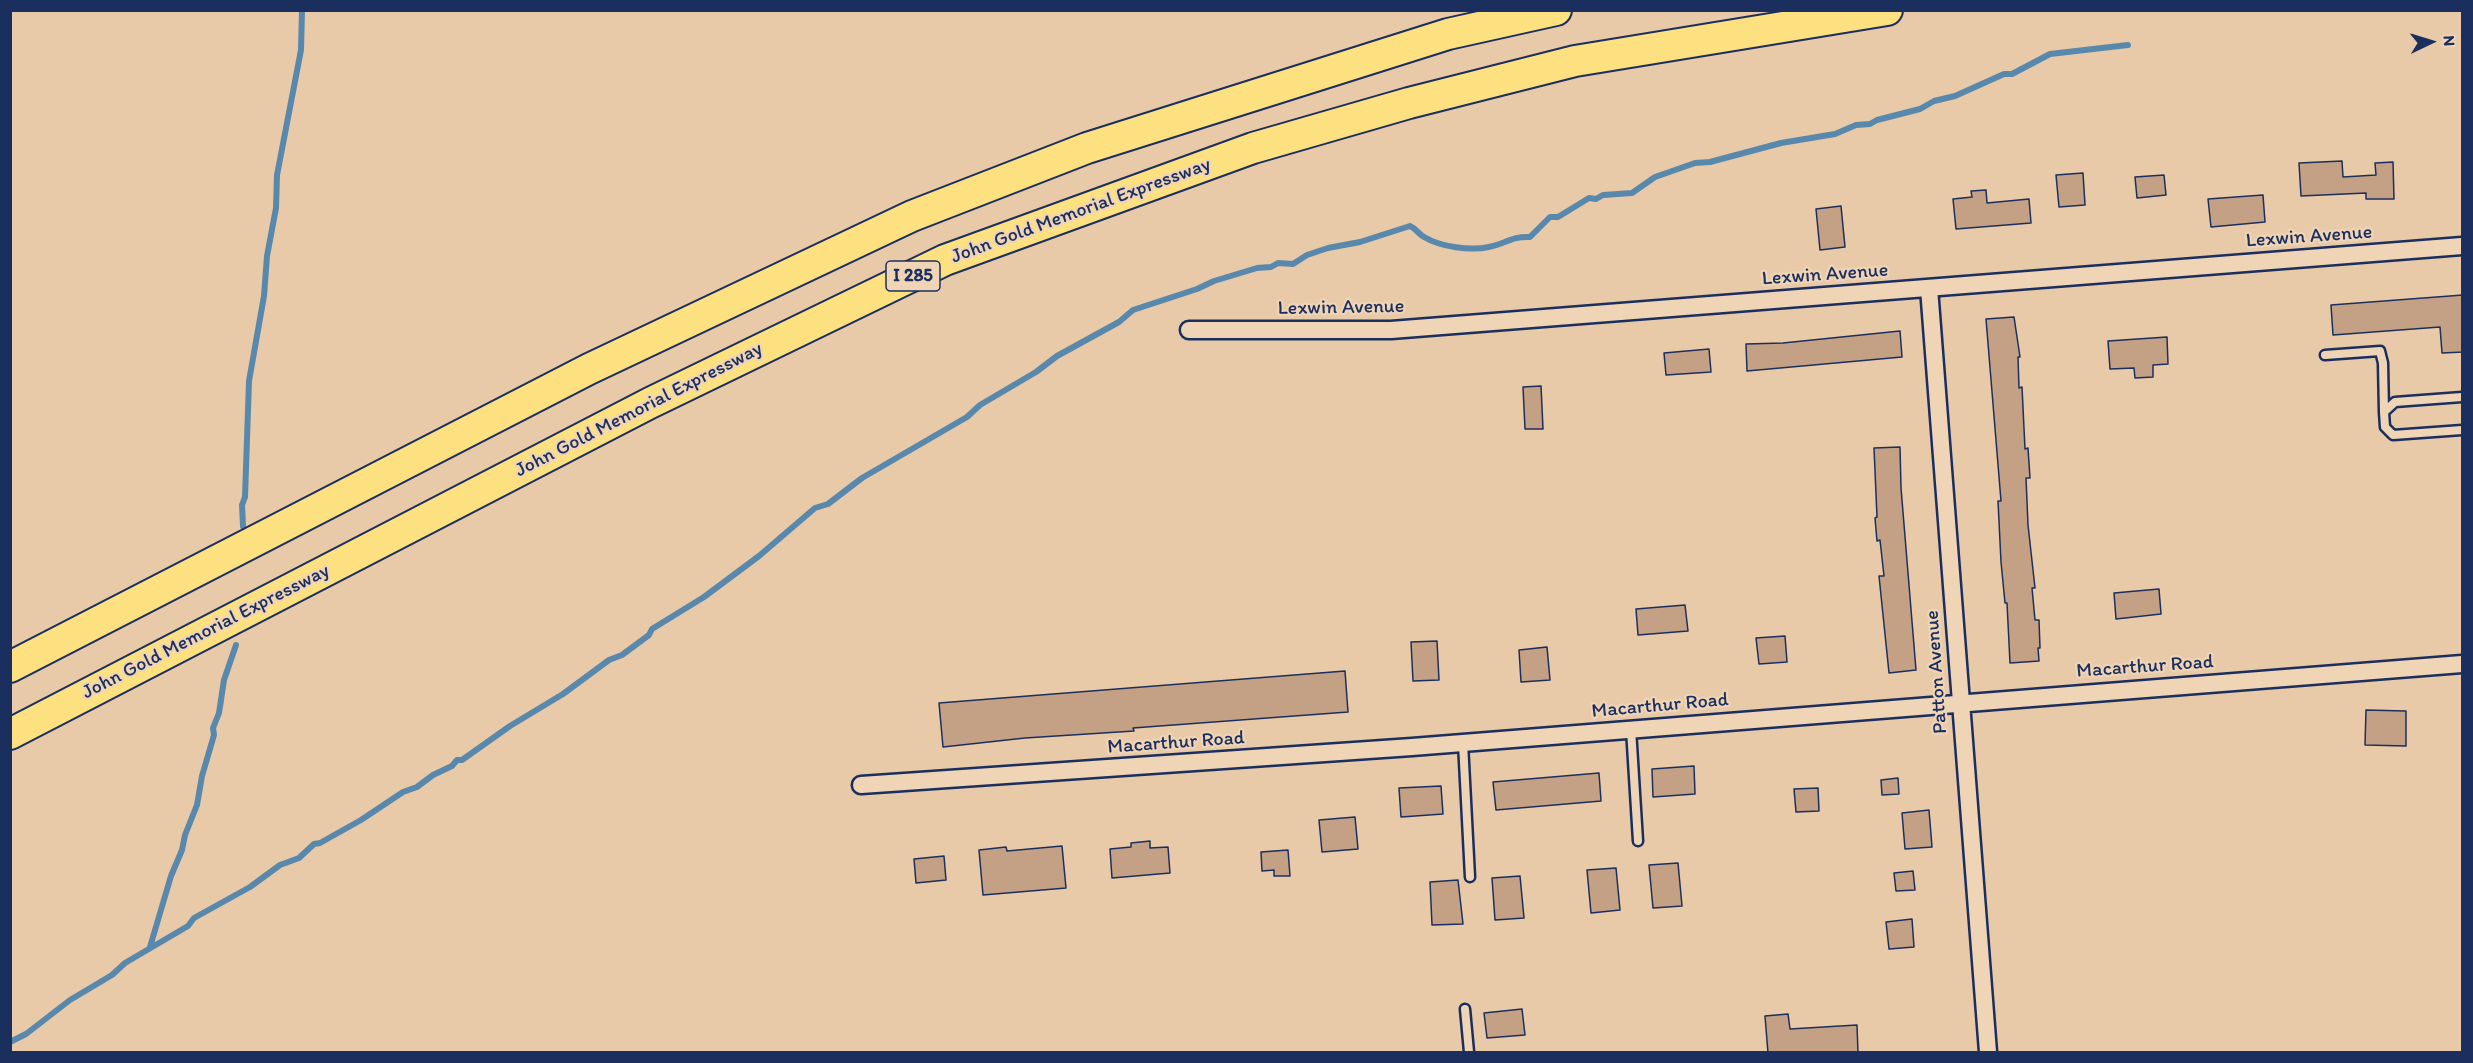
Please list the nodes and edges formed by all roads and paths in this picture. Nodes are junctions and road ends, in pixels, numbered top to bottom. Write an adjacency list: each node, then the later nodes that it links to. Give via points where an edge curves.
1 (1556, 10): 11 (highway, via 1448,34 1087,148 912,216 589,369)
2 (1887, 10): 14 (highway, John Gold Memorial Expressway / I 285, via 1575,61 1409,103 1254,148 945,260 650,403)
3 (2463, 246): 4 (street, Lexwin Avenue)
4 (1929, 288): 5 (street, Lexwin Avenue, via 1391,330); 12 (street, Patton Avenue)
5 (1189, 330)
6 (2325, 356): 8 (lane, via 2380,351)
7 (2463, 397): 8 (lane, via 2395,402)
8 (2384, 412): 9 (lane, via 2385,427 2393,435)
9 (2463, 430)
10 (2463, 664): 12 (street, Macarthur Road)
11 (10, 667)
12 (1960, 702): 13 (street, Macarthur Road); 21 (street, Patton Avenue)
13 (1630, 729): 15 (street, Macarthur Road); 17 (lane)
14 (10, 734)
15 (1463, 743): 16 (street, Macarthur Road); 18 (lane)
16 (861, 785)
17 (1638, 841)
18 (1470, 877)
19 (1465, 1009): 20 (lane)
20 (1469, 1053)
21 (1988, 1053)

